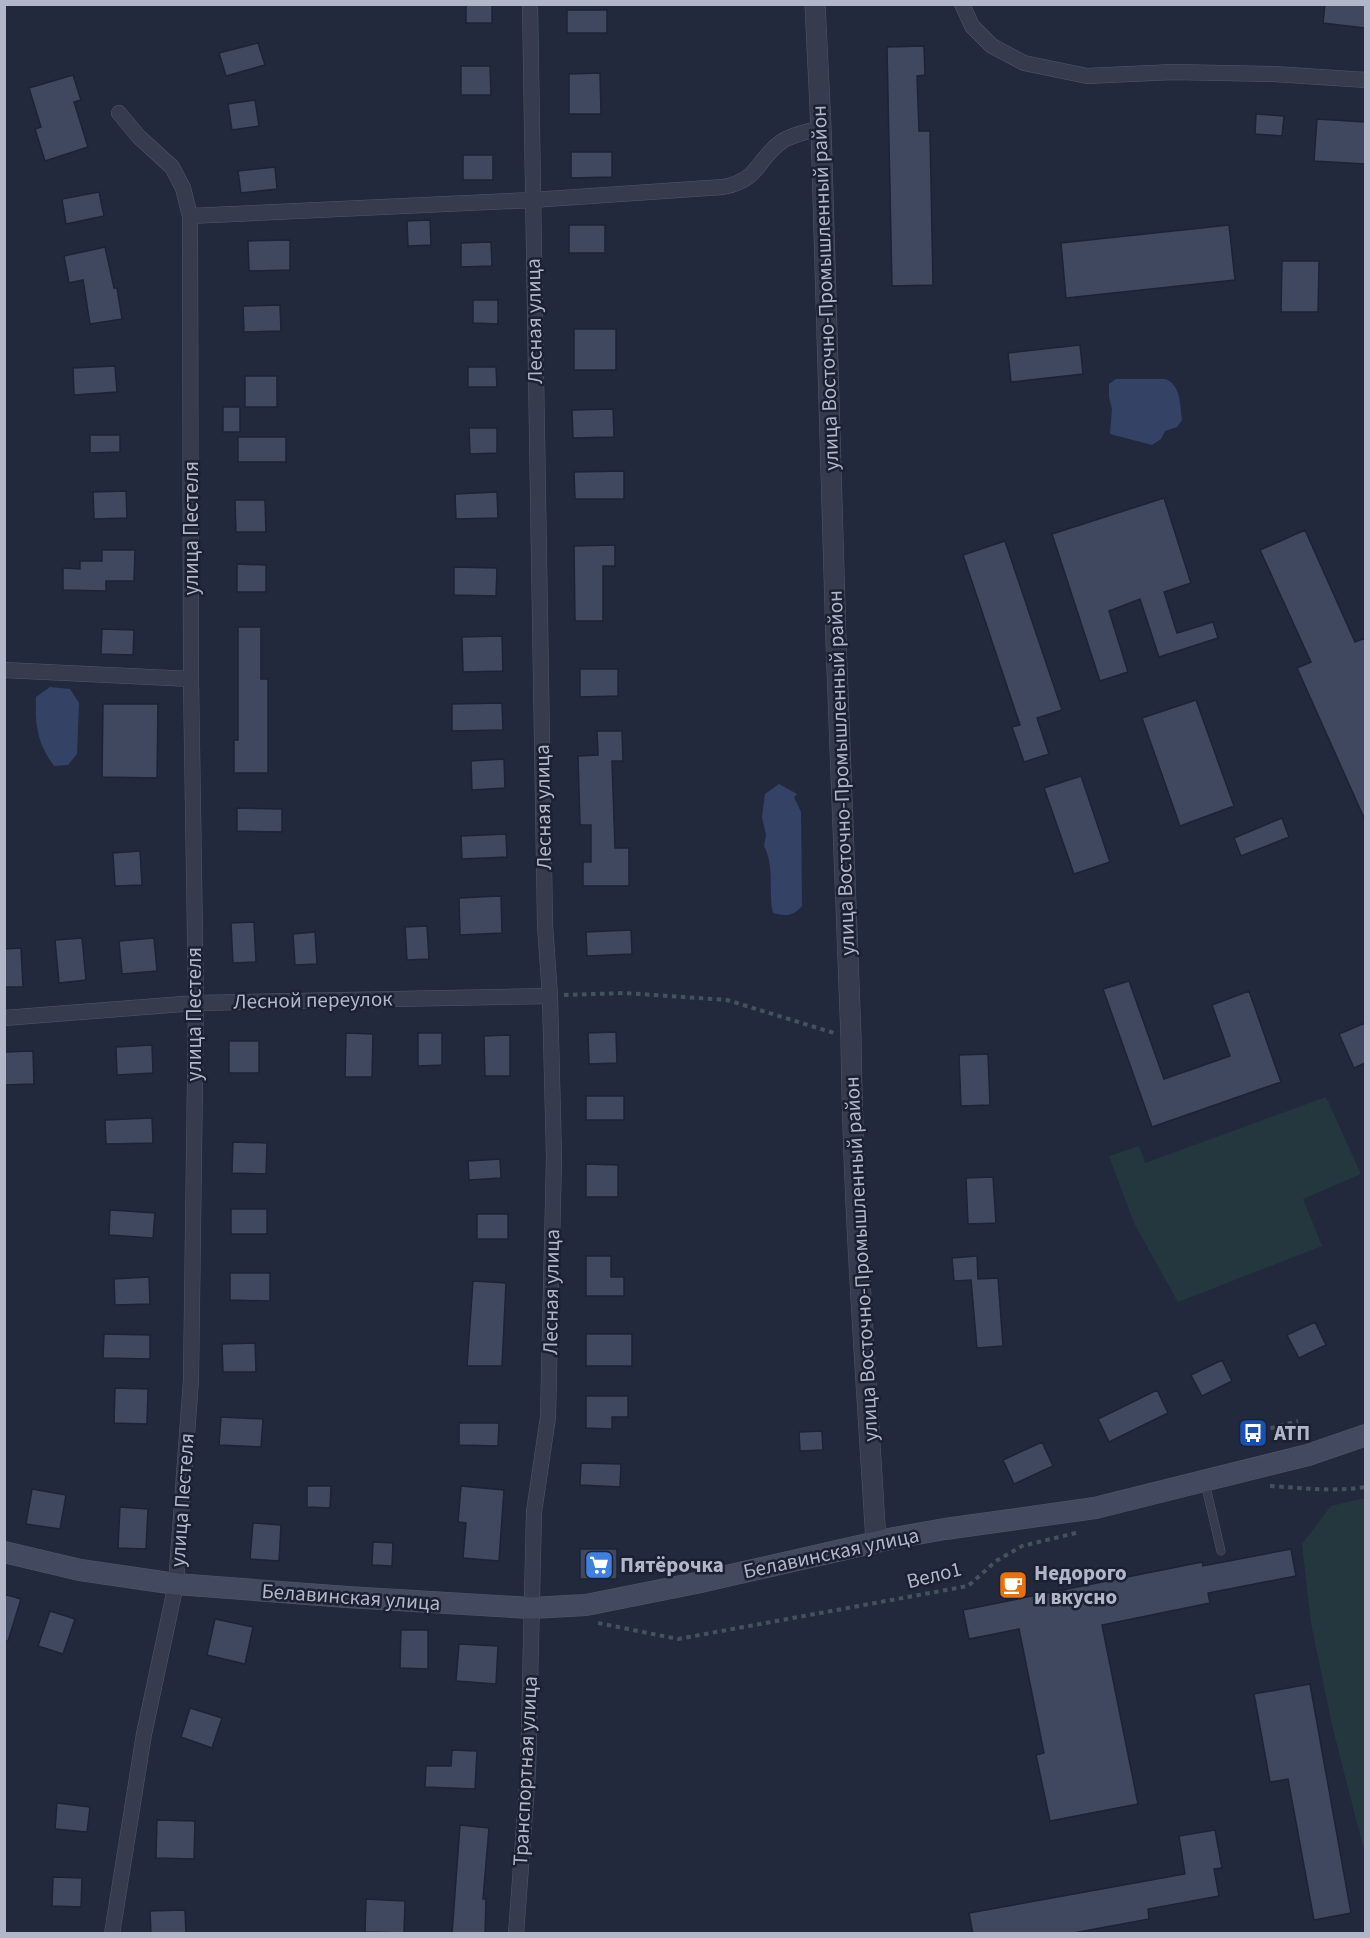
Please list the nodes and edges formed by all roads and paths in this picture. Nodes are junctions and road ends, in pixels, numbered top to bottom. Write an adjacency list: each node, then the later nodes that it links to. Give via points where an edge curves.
1 (530, 4): 7 (street, Лесная улица)
2 (815, 4): 6 (street, улица Восточно-Промышленный район)
3 (962, 4): 4 (street, via 972,26 992,46 1024,63 1086,76 1173,72)
4 (1365, 80)
5 (119, 113): 8 (street, улица Пестеля, via 172,167 183,188)
6 (821, 128): 7 (street, via 779,144 751,176 738,184); 14 (street, улица Восточно-Промышленный район)
7 (532, 200): 8 (street); 11 (street, Лесная улица, via 545,925)
8 (190, 216): 10 (street, улица Пестеля)
9 (4, 670): 10 (street)
10 (191, 679): 12 (street, улица Пестеля)
11 (550, 996): 12 (street, Лесной переулок); 14 (path, via 624,993 727,1000); 26 (street, Лесная улица, via 554,1157 548,1417 534,1512)
12 (195, 1003): 13 (street, Лесной переулок); 25 (street, улица Пестеля, via 191,1380)
13 (4, 1018)
14 (851, 1038): 22 (street, улица Восточно-Промышленный район, via 862,1330)
15 (1298, 1421): 16 (path)
16 (1253, 1433)
17 (1365, 1435): 18 (main road, Белавинская улица, via 1308,1455)
18 (1205, 1481): 22 (main road, Белавинская улица, via 1095,1508); 23 (lane)
19 (1365, 1487): 20 (path)
20 (1260, 1488)
21 (1080, 1532): 27 (path, Вело1, via 1022,1546 996,1561 968,1586 678,1639)
22 (876, 1542): 26 (main road, Белавинская улица, via 586,1605)
23 (1221, 1551)
24 (4, 1552): 25 (main road, Белавинская улица, via 80,1570)
25 (176, 1584): 26 (main road, Белавинская улица); 28 (street, улица Пестеля, via 144,1734)
26 (531, 1608): 29 (street, Транспортная улица, via 528,1772)
27 (593, 1622)
28 (112, 1934)
29 (516, 1934)

